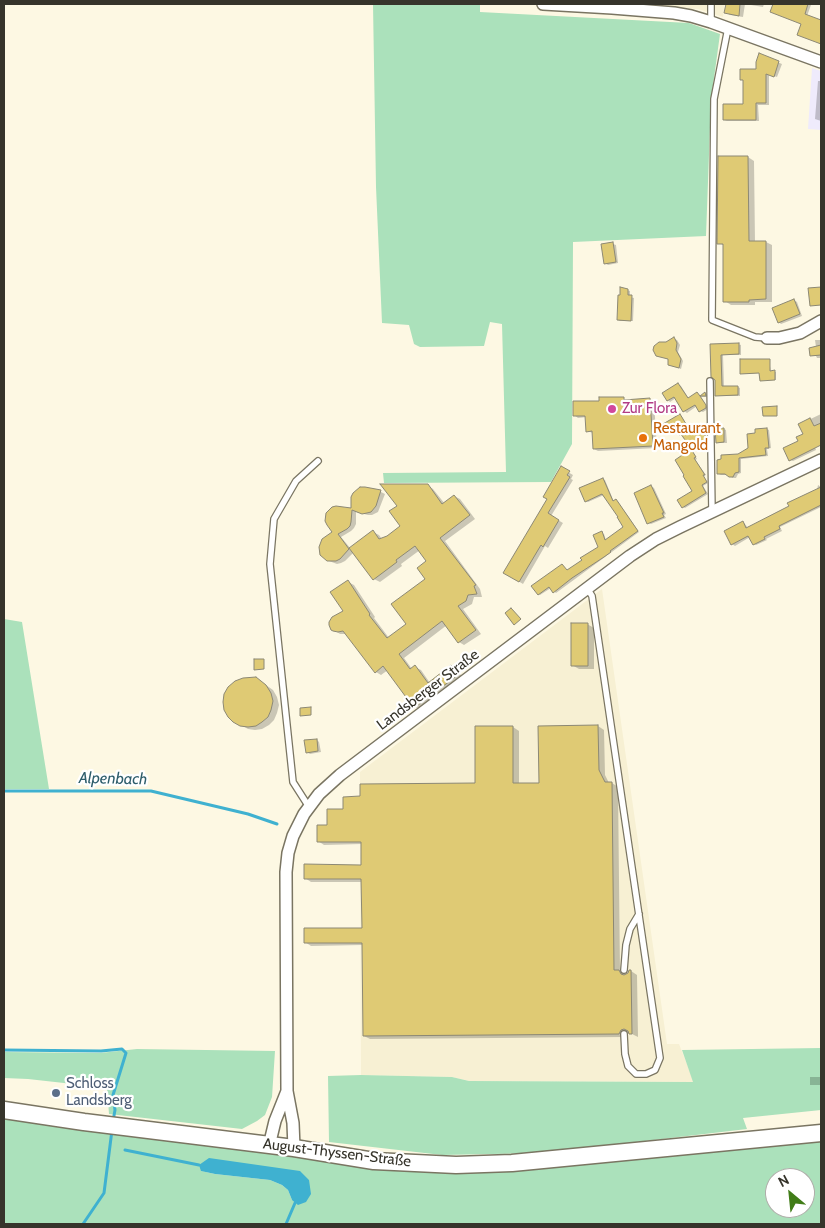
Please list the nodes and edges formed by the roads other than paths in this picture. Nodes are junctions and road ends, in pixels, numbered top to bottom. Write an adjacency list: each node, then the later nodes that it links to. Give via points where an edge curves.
1 (543, 4): 3 (street, via 674,13)
2 (711, 4): 3 (lane)
3 (711, 22): 4 (street)
4 (728, 28): 5 (street); 7 (lane, via 714,99 712,320 755,337)
5 (821, 62)
6 (821, 321): 7 (street, via 800,333)
7 (767, 338)
8 (710, 380): 11 (lane)
9 (821, 460): 11 (street, Landsberger Straße)
10 (318, 461): 13 (lane, via 296,481 274,520 270,564 293,782)
11 (712, 512): 12 (street, Landsberger Straße, via 656,540)
12 (587, 588): 13 (street, Landsberger Straße, via 340,775); 14 (lane, via 592,596)
13 (309, 807): 17 (street, Landsberger Straße, via 293,836 286,872)
14 (639, 914): 15 (lane, via 630,929); 16 (lane, via 660,1058 655,1070 636,1074 628,1066)
15 (624, 970)
16 (624, 1034)
17 (287, 1091): 20 (street, Landsberger Straße); 21 (street, Landsberger Straße)
18 (4, 1110): 20 (main road, August-Thyssen-Straße)
19 (821, 1132): 21 (main road, August-Thyssen-Straße, via 456,1165 374,1161)
20 (269, 1146): 21 (main road, August-Thyssen-Straße)
21 (294, 1148)

